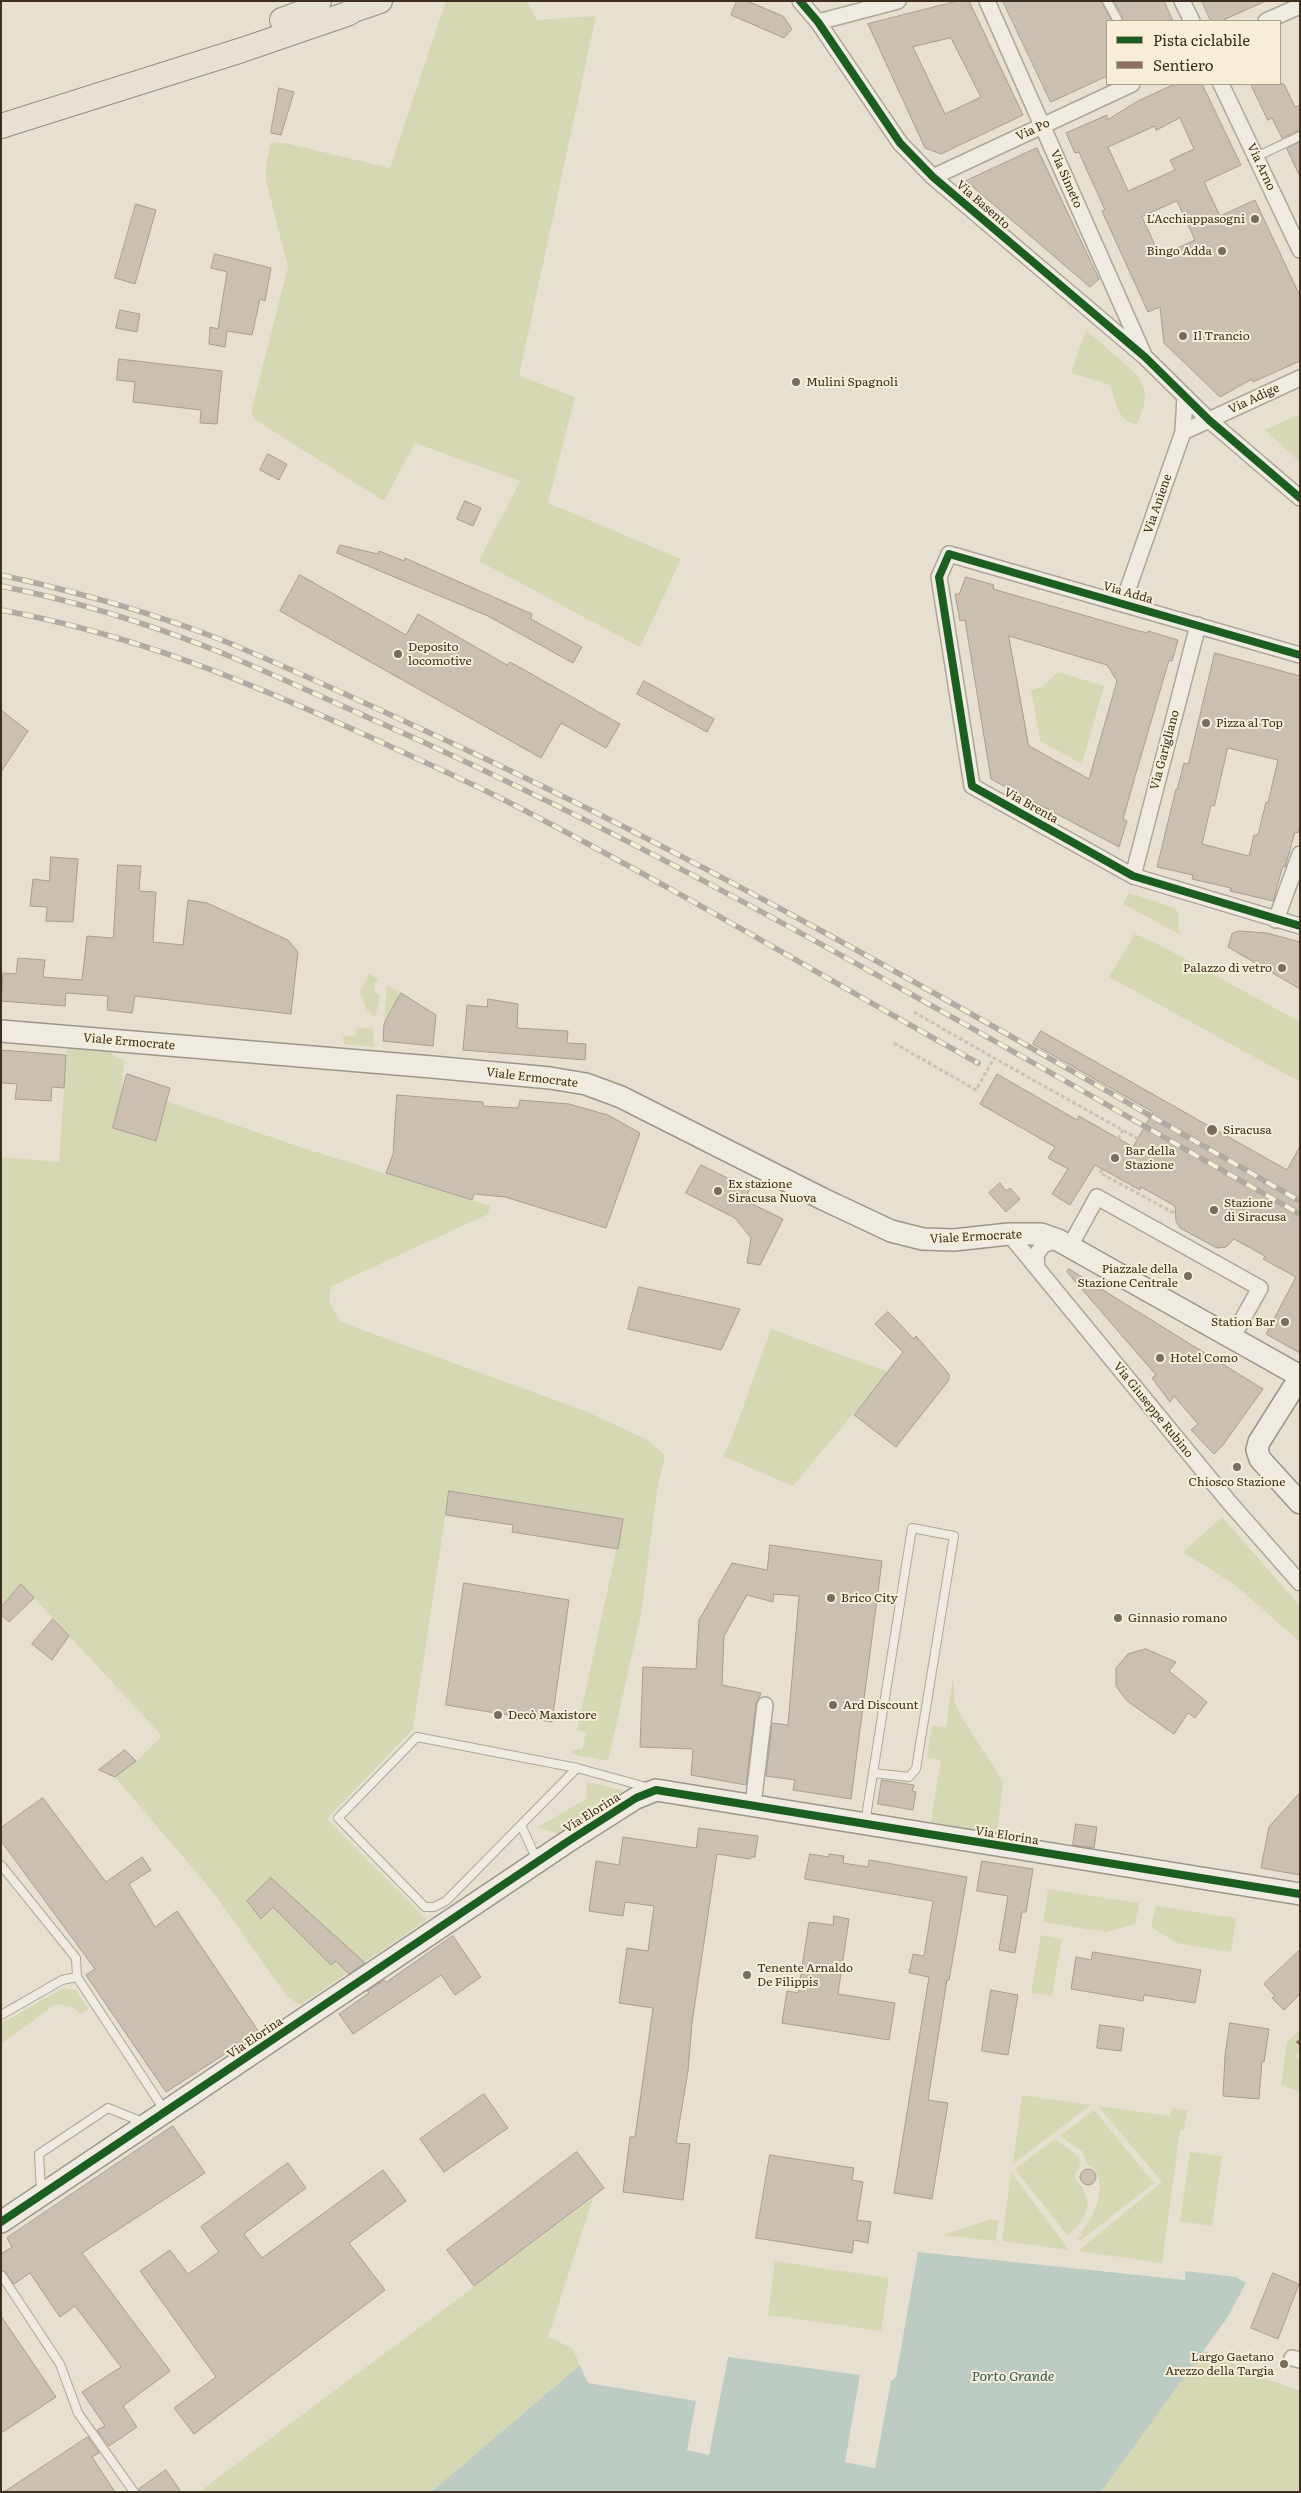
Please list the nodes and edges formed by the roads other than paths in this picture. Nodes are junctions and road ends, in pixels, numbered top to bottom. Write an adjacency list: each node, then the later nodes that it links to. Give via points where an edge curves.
1 (321, 1): 9 (main road, via 330,12); 16 (main road, via 309,10)
2 (380, 1): 9 (main road)
3 (800, 1): 13 (street, Via Basento)
4 (898, 1): 13 (street)
5 (987, 1): 18 (street, Via Simeto)
6 (1107, 1): 10 (lane)
7 (1182, 1): 11 (street)
8 (1300, 6): 12 (street)
9 (351, 9): 16 (main road, via 242,50)
10 (1117, 19)
11 (1192, 20)
12 (1268, 20)
13 (818, 22): 21 (street, Via Basento, via 900,143)
14 (1130, 85): 18 (street, Via Po)
15 (1222, 85): 20 (street, Via Arno)
16 (54, 108): 17 (main road)
17 (1, 126)
18 (1043, 126): 21 (street, Via Po); 24 (street, Via Simeto)
19 (1300, 136): 20 (lane)
20 (1256, 157): 22 (street, Via Arno)
21 (933, 177): 24 (street, Via Basento)
22 (1294, 225): 23 (street, Via Arno)
23 (1300, 250)
24 (1145, 357): 26 (street, Via Basento)
25 (1300, 378): 27 (street, Via Adige)
26 (1185, 396): 27 (street, Via Basento); 28 (street, Via Aniene)
27 (1209, 420): 28 (street); 29 (street)
28 (1184, 432): 31 (street, Via Aniene)
29 (1300, 498)
30 (949, 554): 31 (street, Via Adda); 35 (street, Via Brenta, via 939,577 972,786)
31 (1124, 603): 32 (street, Via Adda)
32 (1198, 625): 33 (street, Via Adda); 35 (street, Via Garigliano)
33 (1300, 655)
34 (1300, 854): 36 (street)
35 (1133, 876): 36 (street, Via Brenta)
36 (1276, 920): 37 (street, Via Brenta)
37 (1300, 926)
38 (1, 1031): 39 (main road, Viale Ermocrate, via 452,1069 586,1084 621,1097 891,1231 923,1239 954,1240)
39 (1009, 1234): 40 (main road, Viale Ermocrate, via 1041,1234); 41 (street, Via Giuseppe Rubino)
40 (1064, 1243): 41 (street, via 1043,1245 1036,1255); 42 (main road, Viale Ermocrate); 42 (street, via 1098,1197 1260,1288)
41 (1037, 1268): 45 (street, Via Giuseppe Rubino)
42 (1232, 1338): 43 (main road, Viale Ermocrate)
43 (1300, 1376): 44 (main road, via 1258,1442 1257,1450 1260,1459)
44 (1300, 1503)
45 (1300, 1584)
46 (766, 1705): 50 (street)
47 (577, 1768): 49 (lane); 51 (lane); 51 (lane, via 416,1737 338,1818 425,1907 446,1901)
48 (873, 1772): 48 (lane, via 909,1777 916,1769 954,1536 912,1528); 52 (lane)
49 (656, 1790): 50 (main road, Via Elorina); 53 (main road, Via Elorina, via 636,1798)
50 (753, 1805): 52 (main road, Via Elorina)
51 (521, 1825): 53 (lane)
52 (865, 1825): 55 (main road, Via Elorina)
53 (538, 1861): 58 (main road, Via Elorina)
54 (1, 1865): 56 (lane, via 76,1958)
55 (1300, 1894)
56 (77, 1977): 57 (lane, via 62,1980); 58 (lane)
57 (1, 2015)
58 (157, 2118): 59 (main road, Via Elorina); 59 (lane, via 108,2108 38,2154)
59 (42, 2196): 60 (main road, Via Elorina)
60 (1, 2222)
61 (2, 2276): 62 (lane, via 60,2364 78,2414)
62 (132, 2489): 63 (lane)
63 (122, 2492)

